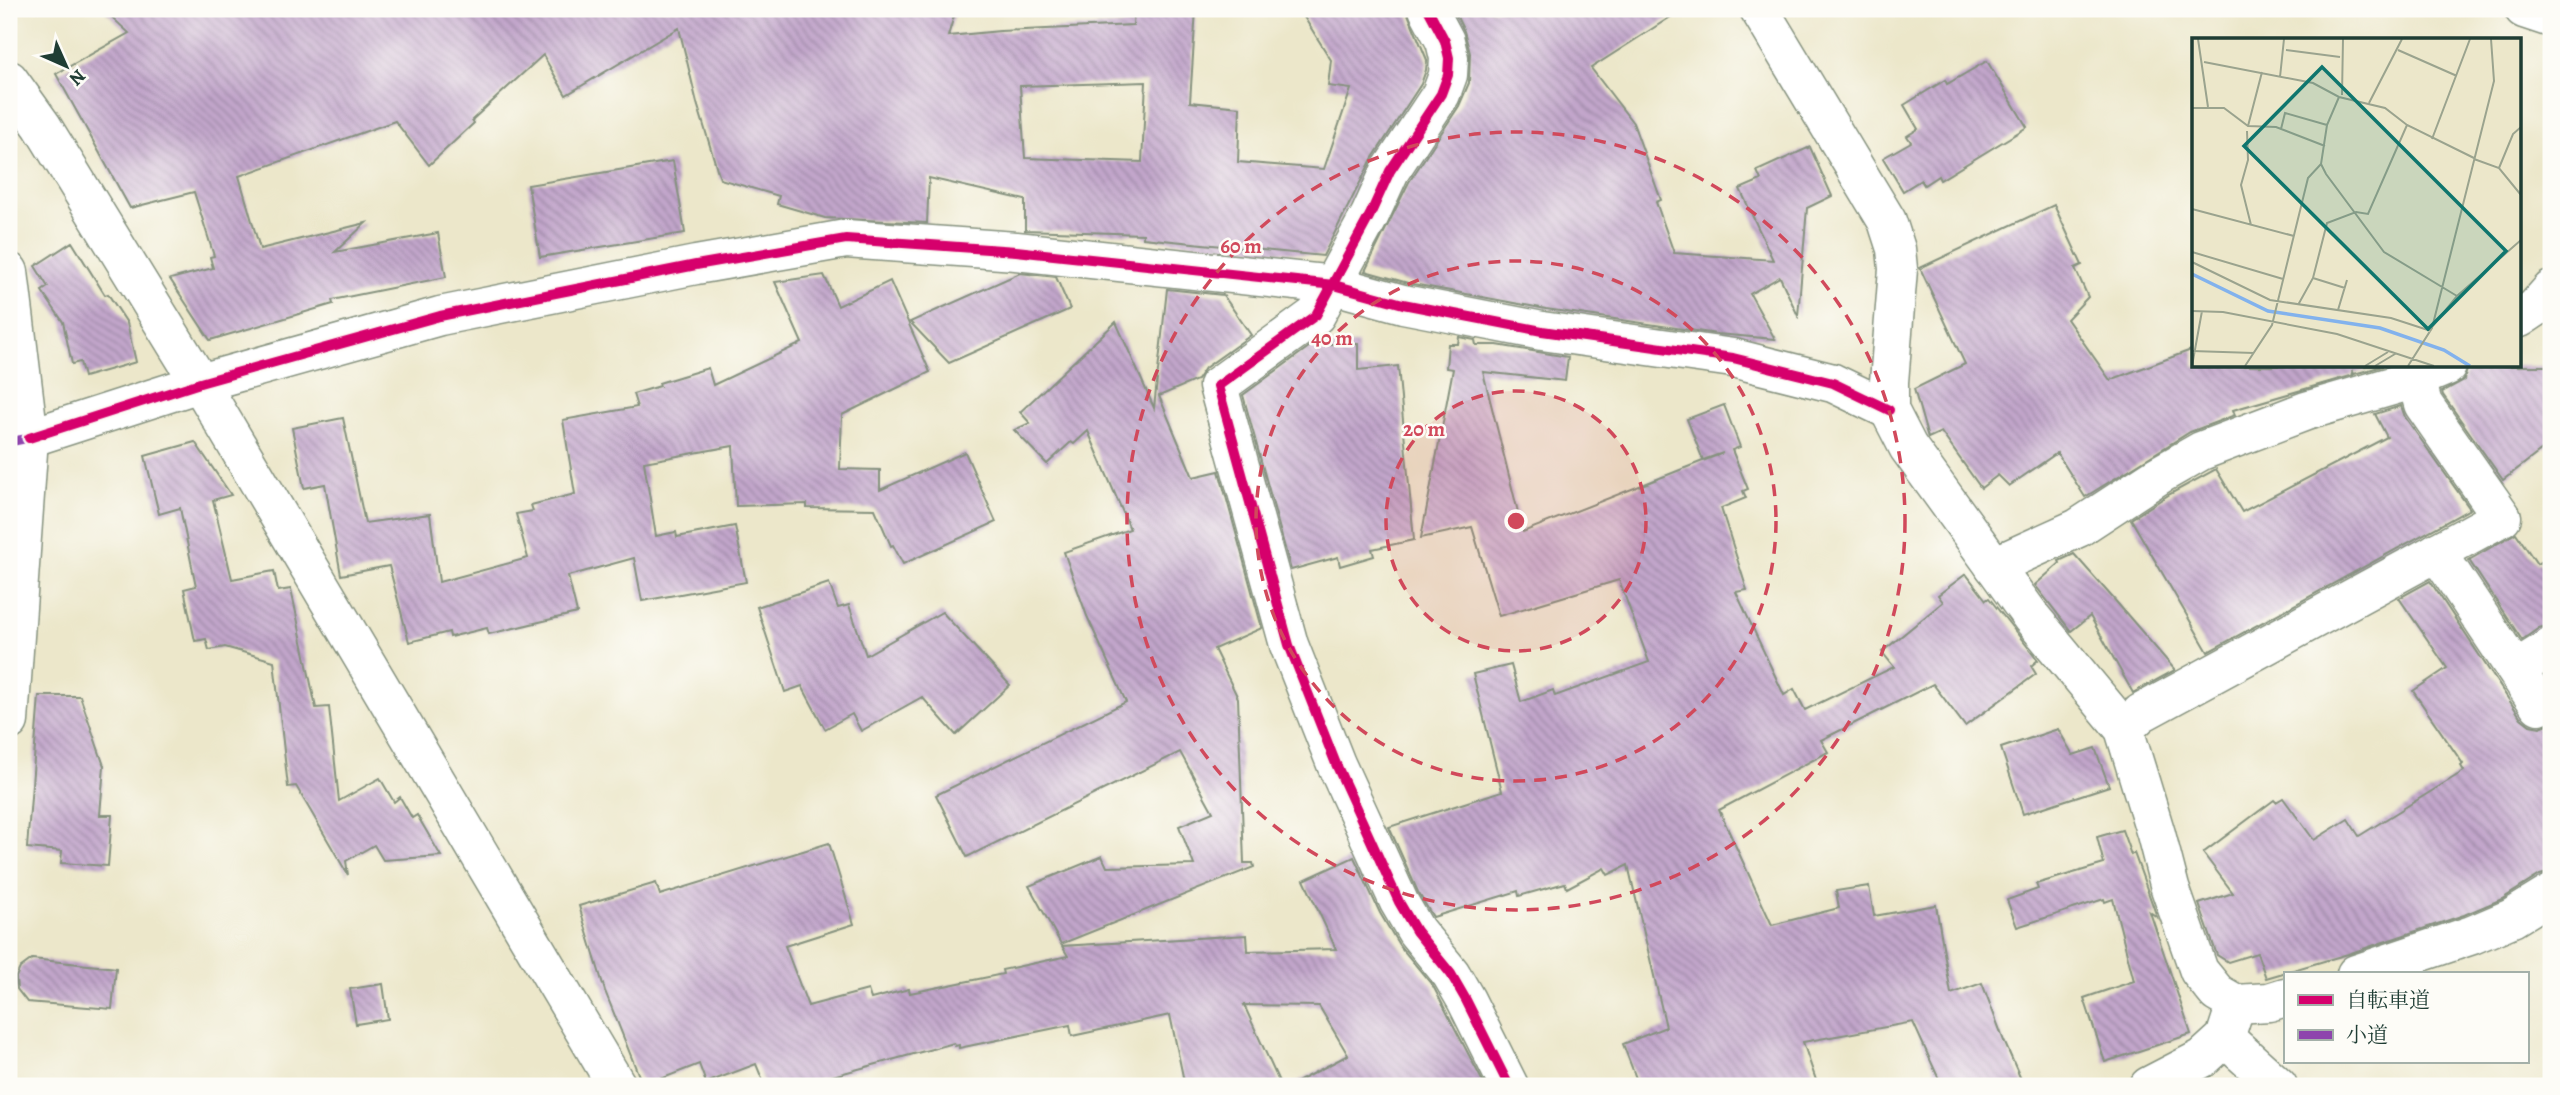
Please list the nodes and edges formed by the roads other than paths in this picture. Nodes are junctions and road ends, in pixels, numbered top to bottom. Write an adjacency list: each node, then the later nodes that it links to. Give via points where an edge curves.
1 (1428, 9): 7 (street, via 1445,41 1448,75 1390,171)
2 (1759, 9): 12 (street, via 1887,221 1898,269)
3 (2524, 9): 4 (street)
4 (2551, 18)
5 (9, 79): 11 (street)
6 (9, 272): 13 (street)
7 (1334, 285): 11 (street, via 1016,251 846,239 440,316); 12 (street, via 1542,331 1744,360 1833,383); 26 (street, via 1316,315 1218,386 1289,645 1336,764 1399,902 1451,974)
8 (2551, 290): 9 (street)
9 (2522, 317)
10 (2432, 373): 14 (street, via 2423,404 2502,517); 15 (street, via 2306,411 2201,451 2078,528)
11 (200, 383): 13 (street); 25 (street)
12 (1889, 410): 15 (street, via 1908,447)
13 (29, 438): 19 (street)
14 (2437, 552): 17 (street); 20 (street, via 2141,713)
15 (1994, 566): 20 (street)
16 (2551, 647): 17 (street)
17 (2516, 669): 18 (street)
18 (2539, 705)
19 (9, 721)
20 (2124, 729): 24 (street, via 2199,971)
21 (2551, 894): 22 (street, via 2512,918)
22 (2362, 972)
23 (2284, 997): 24 (street)
24 (2231, 1021): 27 (street, via 2203,1058); 28 (street)
25 (617, 1086)
26 (1509, 1086)
27 (2149, 1086)
28 (2278, 1086)

